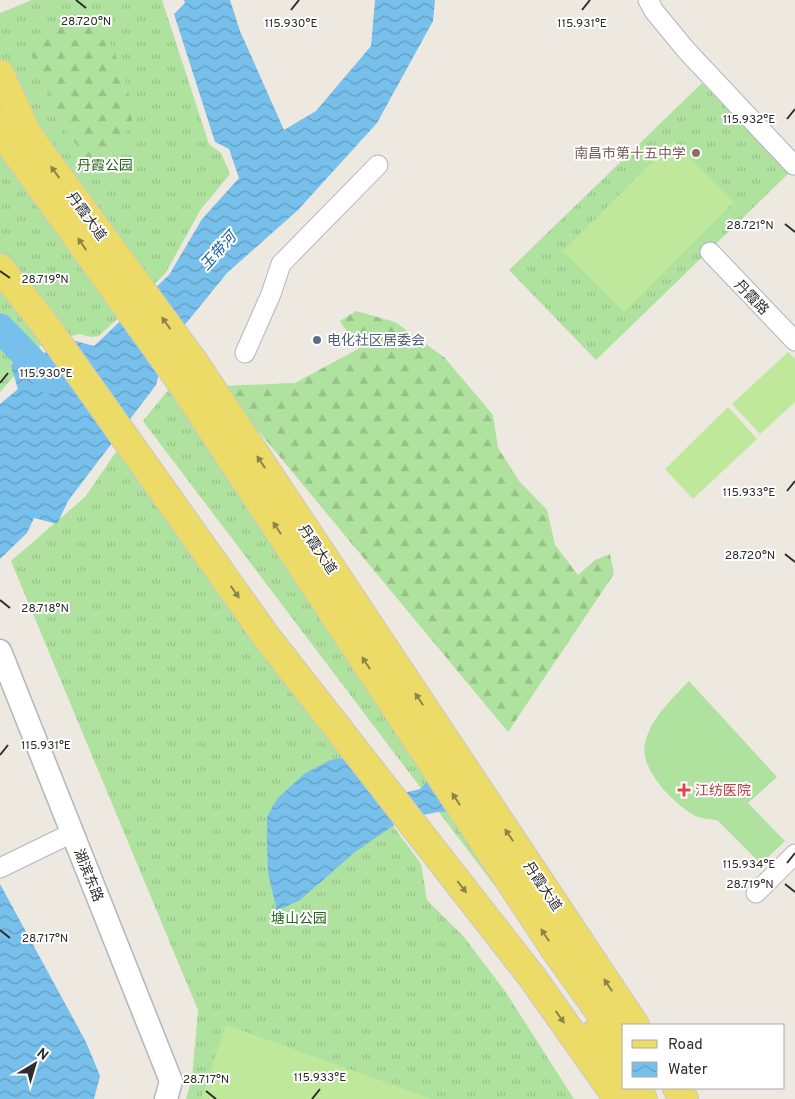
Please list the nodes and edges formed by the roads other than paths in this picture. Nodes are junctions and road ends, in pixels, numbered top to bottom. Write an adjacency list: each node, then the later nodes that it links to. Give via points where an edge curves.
1 (648, 0): 5 (street, via 686,50)
2 (2, 74): 9 (main road, 丹霞大道, one-way to 2, via 28,135)
3 (2, 132): 9 (main road, 丹霞大道, one-way to 3)
4 (378, 165): 12 (street, via 281,264)
5 (794, 165)
6 (0, 247): 10 (main road)
7 (710, 252): 11 (street, 丹霞路)
8 (0, 268): 10 (main road)
9 (117, 276): 13 (main road, 丹霞大道, one-way to 9)
10 (62, 338): 14 (main road)
11 (795, 341)
12 (245, 353)
13 (186, 370): 20 (main road, 丹霞大道, one-way to 13); 21 (main road, 丹霞大道, one-way to 13, via 556,951)
14 (130, 433): 22 (main road, via 548,968); 26 (main road, one-way to 26, via 265,635 532,977)
15 (0, 651): 16 (street, 湖滨东路)
16 (72, 833): 18 (street); 25 (street, 湖滨东路, via 171,1081)
17 (795, 854): 19 (street)
18 (0, 868)
19 (756, 893)
20 (634, 1024)
21 (622, 1043)
22 (622, 1070)
23 (635, 1089): 27 (main road)
24 (654, 1089): 28 (main road)
25 (166, 1099)
26 (618, 1099)
27 (643, 1099)
28 (662, 1099)

